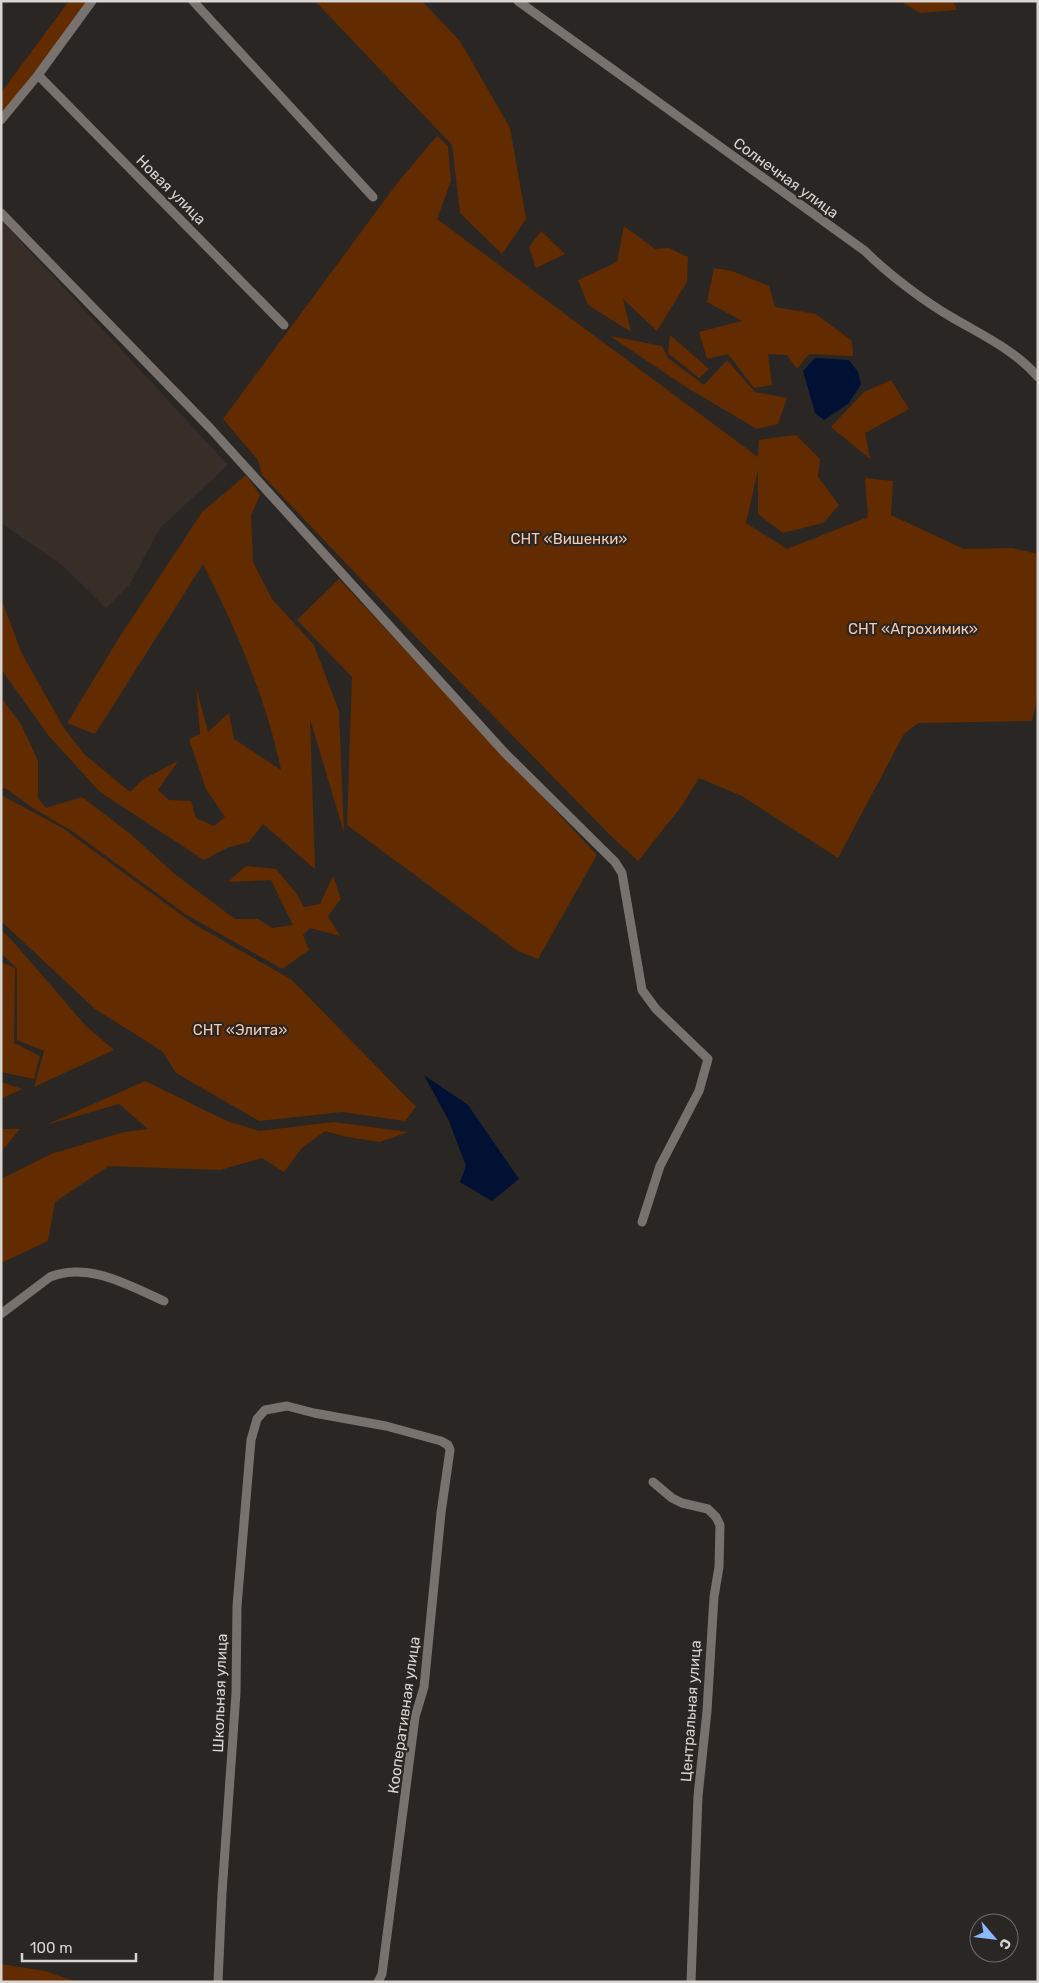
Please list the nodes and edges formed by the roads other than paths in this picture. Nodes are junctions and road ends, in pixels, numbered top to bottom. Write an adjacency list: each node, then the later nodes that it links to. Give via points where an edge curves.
1 (92, 1): 4 (street)
2 (193, 1): 6 (street)
3 (518, 1): 9 (street, Солнечная улица, via 865,251 918,294 1006,350)
4 (38, 75): 5 (street); 8 (street, Новая улица)
5 (1, 120)
6 (373, 197)
7 (1, 213): 10 (street, via 210,428 491,738 605,850 622,873 642,990 656,1009 708,1059 699,1091 660,1166)
8 (284, 325)
9 (1038, 377)
10 (642, 1222)
11 (164, 1301): 12 (street, via 104,1276 73,1272 50,1278)
12 (1, 1314)
13 (265, 1410): 15 (street, Школьная улица, via 256,1419 251,1440 237,1606 236,1693); 16 (street, Кооперативная улица, via 286,1406 386,1426 441,1441 450,1450 424,1687 416,1717 382,1974)
14 (653, 1482): 17 (street, Центральная улица, via 672,1498 708,1509 720,1525 698,1796)
15 (218, 1982)
16 (378, 1982)
17 (691, 1982)

